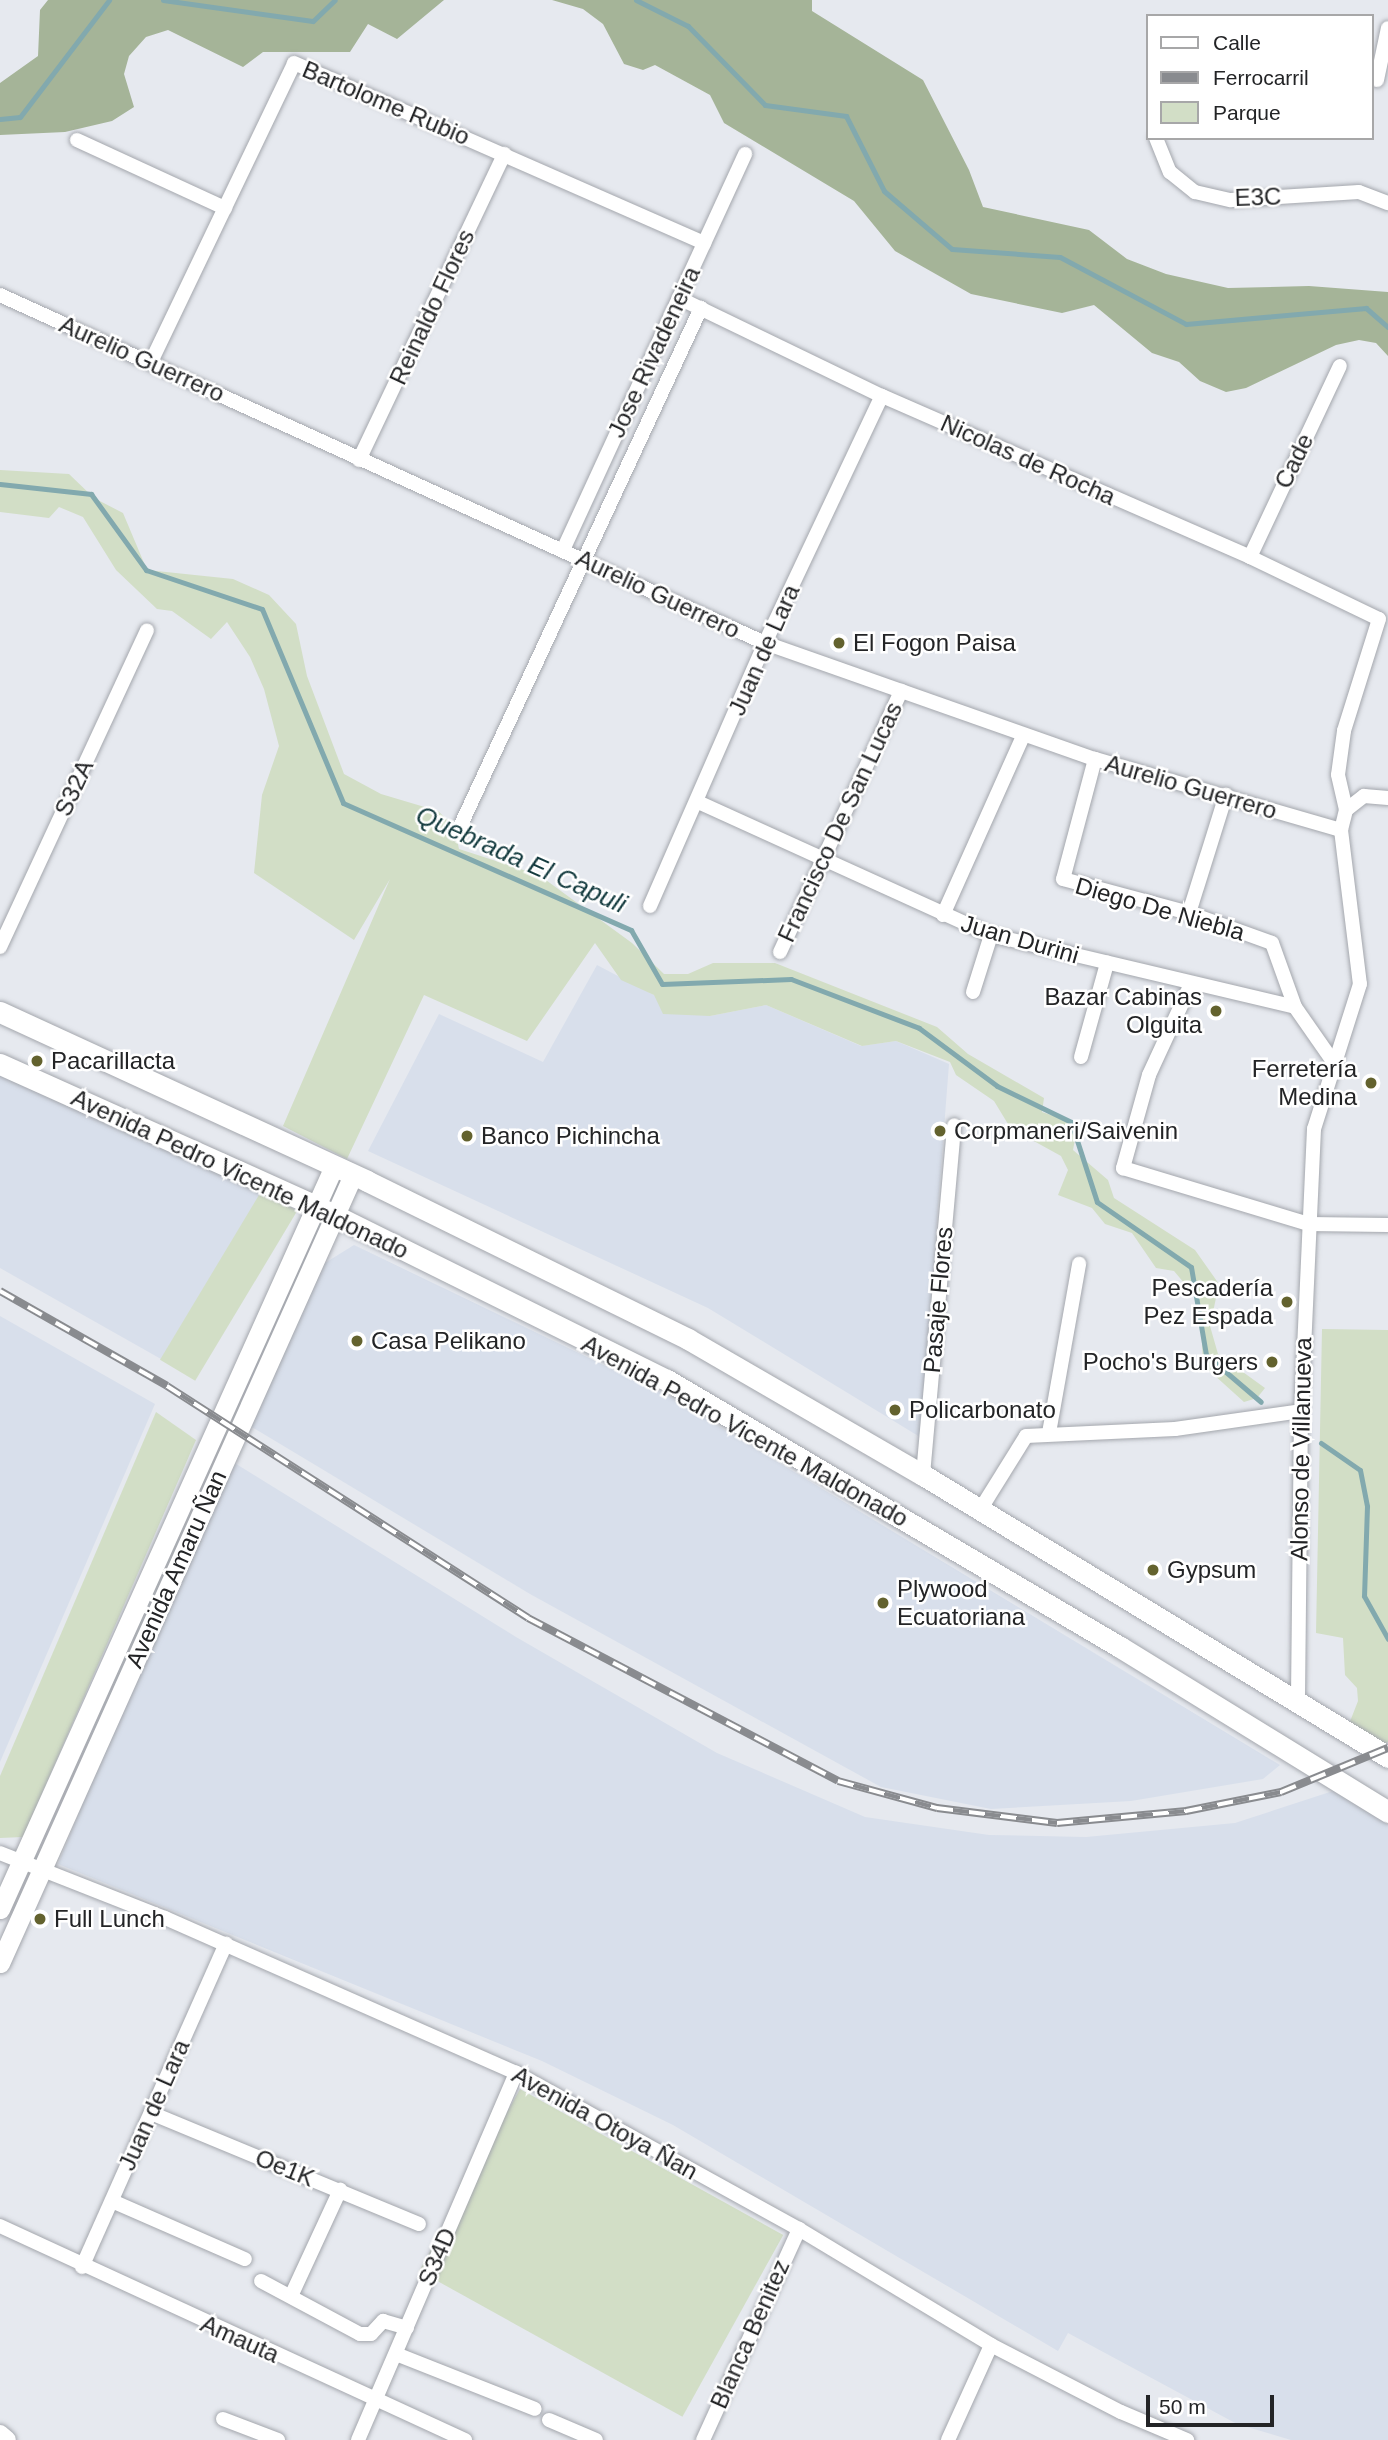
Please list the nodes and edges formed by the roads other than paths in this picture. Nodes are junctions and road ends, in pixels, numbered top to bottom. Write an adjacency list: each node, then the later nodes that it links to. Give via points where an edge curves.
1 (1388, 28): 2 (street)
2 (1379, 80)
3 (77, 140): 8 (street)
4 (1157, 140): 7 (street, E3C, via 1170,172 1195,192 1231,200 1359,192)
5 (504, 154): 8 (street, Bartolome Rubio, via 294,63); 9 (street, Bartolome Rubio); 16 (street, Reinaldo Flores)
6 (745, 154): 9 (street, Jose Rivadeneira)
7 (1388, 203)
8 (225, 208): 13 (street, Bartolome Rubio)
9 (704, 243): 11 (street, Jose Rivadeneira)
10 (0, 295): 13 (street, Aurelio Guerrero)
11 (679, 298): 12 (street, Nicolas de Rocha); 17 (street, Jose Rivadeneira)
12 (701, 308): 15 (street, Nicolas de Rocha); 19 (street)
13 (151, 362): 16 (street, Aurelio Guerrero)
14 (1340, 366): 18 (street, Cade)
15 (883, 396): 18 (street, Nicolas de Rocha); 22 (street, Juan de Lara)
16 (359, 460): 17 (street, Aurelio Guerrero)
17 (562, 550): 19 (street, Aurelio Guerrero)
18 (1250, 557): 20 (street, Nicolas de Rocha)
19 (586, 561): 22 (street, Aurelio Guerrero); 31 (street)
20 (1378, 619): 29 (street, Alonso de Villanueva, via 1344,731 1338,775)
21 (147, 630): 37 (street, S32A)
22 (765, 643): 23 (street, Aurelio Guerrero); 28 (street, Juan de Lara)
23 (901, 691): 24 (street, Aurelio Guerrero); 32 (street, Francisco De San Lucas)
24 (1023, 736): 25 (street, Aurelio Guerrero); 35 (street)
25 (1095, 759): 26 (street, Aurelio Guerrero); 34 (street, Diego De Niebla, via 1063,879)
26 (1226, 795): 30 (street, Aurelio Guerrero); 34 (street)
27 (1388, 798): 29 (street, via 1364,796)
28 (698, 802): 32 (street, Juan Durini); 33 (street, Juan de Lara)
29 (1346, 810): 30 (street, Alonso de Villanueva)
30 (1341, 830): 46 (street, Alonso de Villanueva, via 1360,984)
31 (458, 831)
32 (822, 862): 35 (street, Juan Durini); 38 (street, Francisco De San Lucas)
33 (650, 906)
34 (1189, 914): 42 (street, Diego De Niebla, via 1272,943)
35 (943, 915): 36 (street, Juan Durini)
36 (991, 935): 39 (street, Juan Durini); 41 (street)
37 (0, 947)
38 (779, 952)
39 (1107, 963): 40 (street, Juan Durini); 44 (street)
40 (1191, 984): 42 (street, Juan Durini); 50 (street, via 1149,1075 1123,1168)
41 (973, 992)
42 (1296, 1007): 46 (street)
43 (0, 1012): 48 (main road, Avenida Pedro Vicente Maldonado)
44 (1081, 1057)
45 (0, 1063): 49 (main road, Avenida Pedro Vicente Maldonado)
46 (1334, 1063): 50 (street, Alonso de Villanueva, via 1314,1129)
47 (954, 1125): 57 (street, Pasaje Flores)
48 (344, 1171): 49 (main road, Avenida Amaru Ñan); 57 (main road, Avenida Pedro Vicente Maldonado, via 688,1339)
49 (324, 1209): 55 (main road, Avenida Amaru Ñan); 56 (main road, Avenida Amaru Ñan); 61 (main road, Avenida Pedro Vicente Maldonado, via 667,1380 1120,1647)
50 (1308, 1224): 51 (street); 53 (street, Alonso de Villanueva)
51 (1388, 1225)
52 (1079, 1264): 54 (street)
53 (1301, 1411): 54 (street, via 1175,1429); 59 (street, Alonso de Villanueva)
54 (1049, 1433): 58 (street, via 1026,1436)
55 (210, 1437): 56 (main road); 63 (main road, Avenida Amaru Ñan)
56 (229, 1448): 64 (main road, Avenida Amaru Ñan)
57 (923, 1475): 58 (main road, Avenida Pedro Vicente Maldonado)
58 (980, 1510): 59 (main road, Avenida Pedro Vicente Maldonado)
59 (1298, 1706): 60 (main road, Avenida Pedro Vicente Maldonado)
60 (1388, 1757)
61 (1388, 1812)
62 (0, 1853): 63 (street, Avenida Otoya Ñan)
63 (23, 1862): 64 (street, Avenida Otoya Ñan); 65 (main road, Avenida Amaru Ñan)
64 (43, 1871): 66 (street, Avenida Otoya Ñan); 67 (main road, Avenida Amaru Ñan)
65 (0, 1909)
66 (226, 1944): 68 (street, Avenida Otoya Ñan); 69 (street, Juan de Lara)
67 (0, 1963)
68 (516, 2073): 74 (street, Avenida Otoya Ñan); 79 (street, S34D)
69 (151, 2113): 70 (street, Oe1K); 71 (street, Juan de Lara)
70 (340, 2190): 72 (street, Oe1K); 78 (street)
71 (112, 2201): 75 (street); 76 (street, Juan de Lara)
72 (419, 2224)
73 (0, 2226): 76 (street, Amauta)
74 (799, 2229): 80 (street, Avenida Otoya Ñan); 92 (street, Blanca Benitez)
75 (245, 2259)
76 (82, 2267): 82 (street, Amauta)
77 (261, 2281): 78 (street)
78 (292, 2294): 79 (street, via 360,2334 371,2334 383,2321)
79 (407, 2328): 81 (street, S34D)
80 (991, 2345): 93 (street); 94 (street, Avenida Otoya Ñan, via 1121,2412)
81 (396, 2354): 82 (street, S34D); 83 (street)
82 (376, 2400): 89 (street, S34D); 90 (street, Amauta)
83 (535, 2409)
84 (223, 2419): 88 (street)
85 (549, 2420): 91 (street)
86 (0, 2434): 87 (street)
87 (7, 2440)
88 (278, 2440)
89 (358, 2440)
90 (465, 2440)
91 (596, 2440)
92 (703, 2440)
93 (948, 2440)
94 (1187, 2440)

